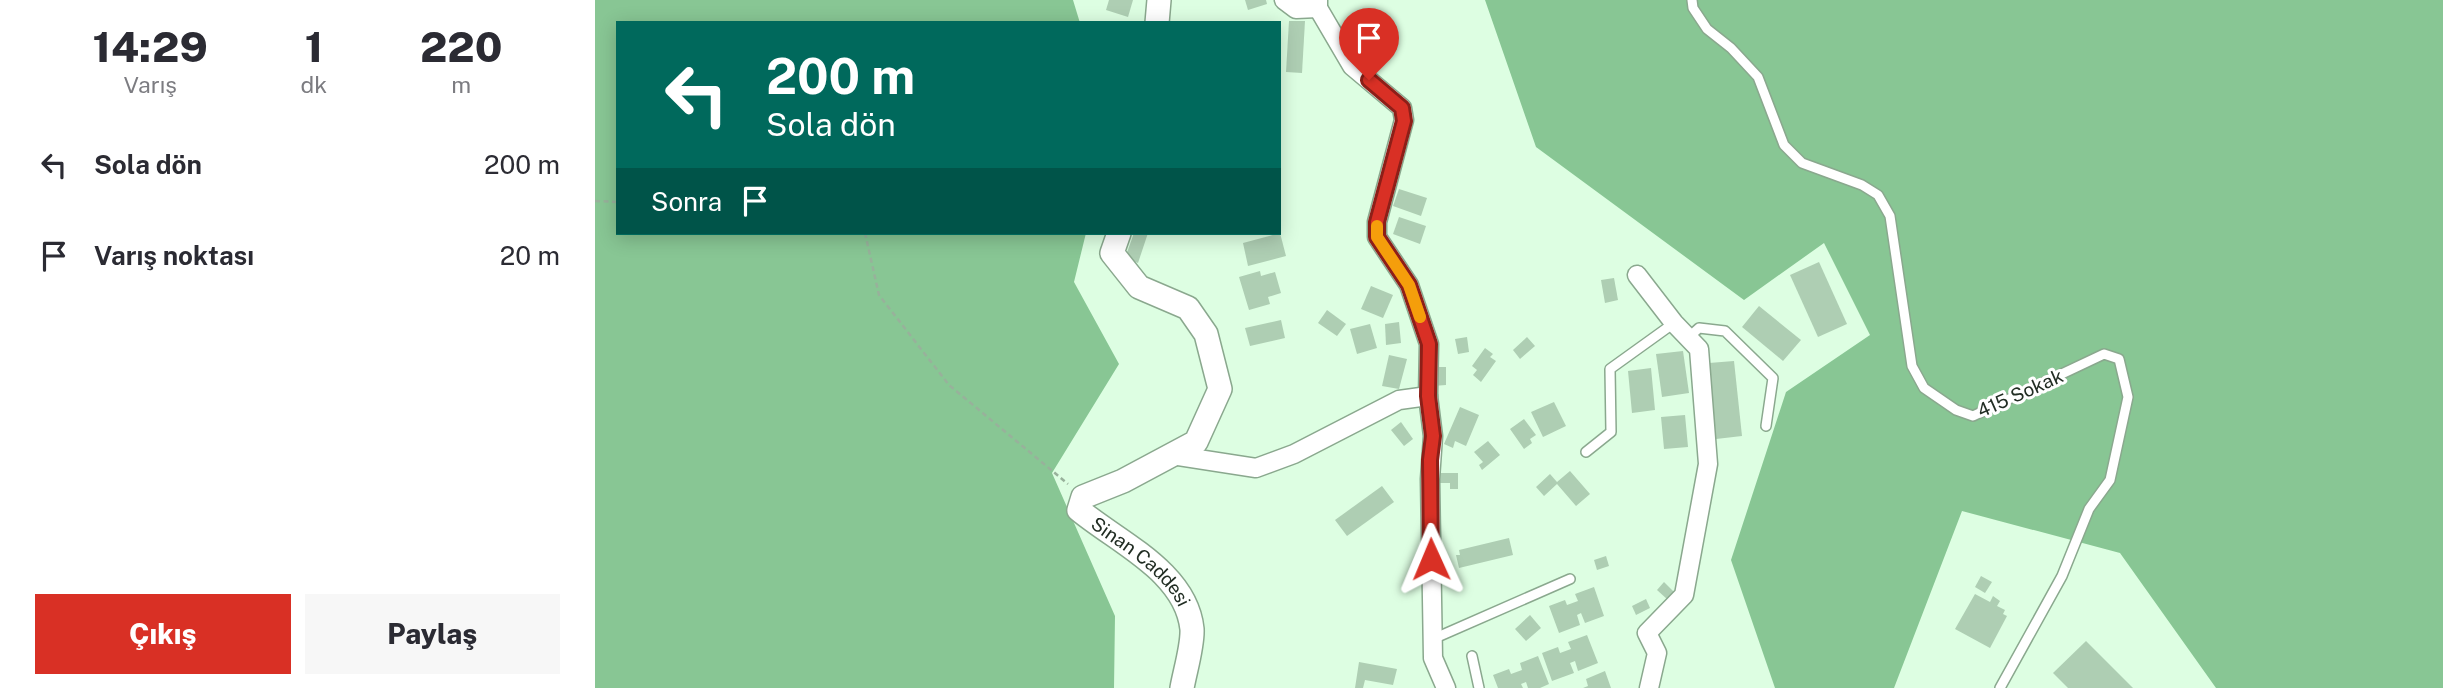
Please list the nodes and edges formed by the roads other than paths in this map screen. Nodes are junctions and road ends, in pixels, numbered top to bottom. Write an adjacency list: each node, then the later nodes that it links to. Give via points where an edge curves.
1 (1159, 0): 5 (street)
2 (1284, 0): 4 (street, via 1296,9)
3 (1692, 0): 21 (lane, 415 Sokak, via 1707,29 1758,77 1784,145 1802,163 1878,195 1890,216 1912,366 1924,388 1973,416 2104,354 2119,359 2128,397 2110,480 2089,509 2062,576)
4 (1318, 4): 10 (street, via 1352,66 1402,108 1404,121 1377,237 1409,285 1429,344)
5 (1157, 21)
6 (1118, 235): 13 (street, Sinan Caddesi, via 1112,253 1139,287 1188,308 1206,334 1220,389 1196,442)
7 (1636, 275): 8 (street)
8 (1675, 323): 9 (street); 12 (lane, via 1610,369 1611,432)
9 (1688, 338): 11 (lane, via 1699,328 1725,331 1773,378); 20 (street, via 1699,349 1708,464 1684,595 1647,633 1657,653)
10 (1428, 396): 13 (street, via 1399,400 1294,454 1256,468); 15 (street, via 1433,436)
11 (1766, 426)
12 (1586, 452)
13 (1172, 455): 17 (street, Sinan Caddesi, via 1083,497 1079,510 1172,581 1185,602 1192,631)
14 (1570, 579): 15 (lane)
15 (1433, 639): 18 (street, via 1433,658)
16 (1472, 656): 19 (lane)
17 (1182, 688)
18 (1446, 688)
19 (1479, 688)
20 (1649, 688)
21 (2000, 688)

